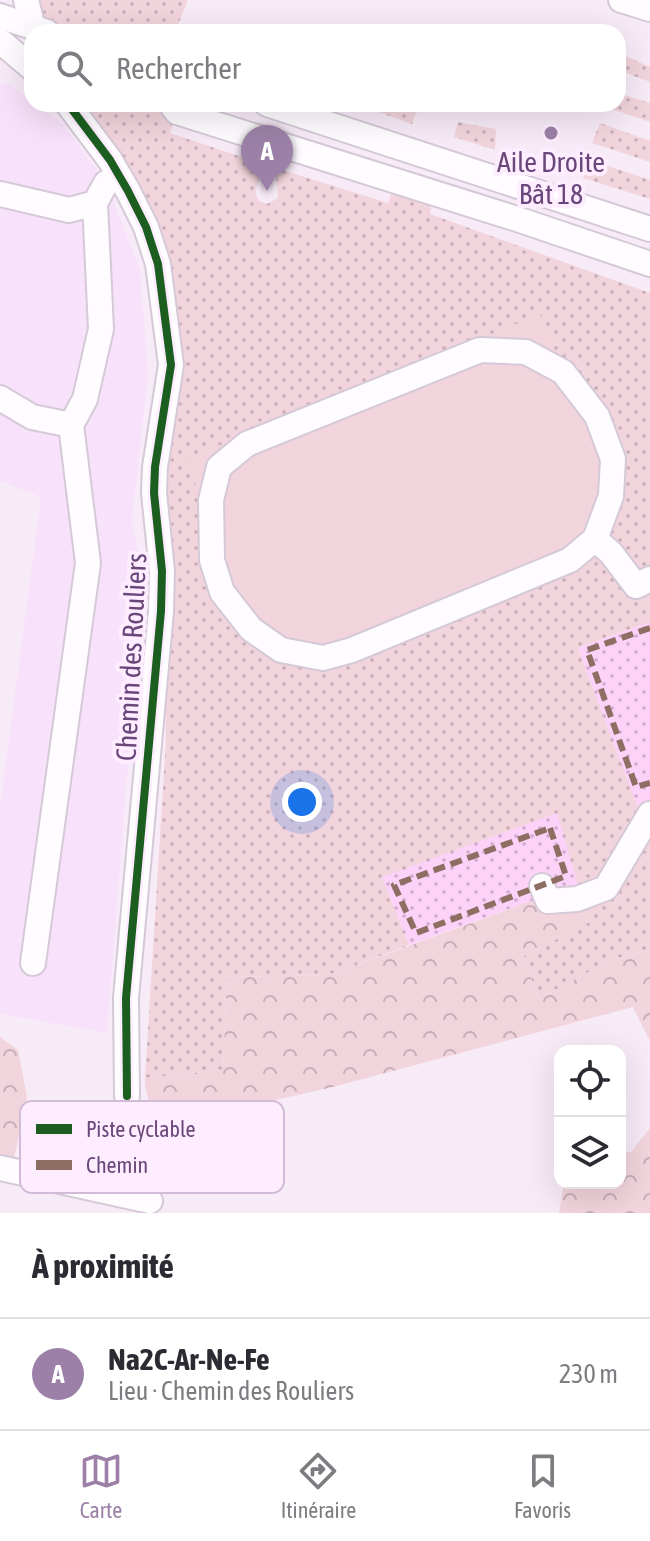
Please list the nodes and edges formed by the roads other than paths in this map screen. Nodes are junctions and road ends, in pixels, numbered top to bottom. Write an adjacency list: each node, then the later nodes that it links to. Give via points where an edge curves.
1 (26, 0): 6 (street)
2 (621, 0): 3 (street)
3 (650, 9)
4 (0, 16): 5 (street)
5 (24, 24)
6 (37, 24)
7 (0, 41): 8 (street)
8 (24, 61)
9 (75, 112): 12 (street, Chemin des Rouliers)
10 (177, 112): 16 (street)
11 (292, 112): 15 (street)
12 (120, 177): 14 (street, via 106,183); 24 (street, Chemin des Rouliers, via 158,264 171,365 155,467 161,611 126,998)
13 (0, 194): 14 (street, via 69,210)
14 (95, 203): 18 (street, via 101,329 85,399)
15 (650, 229)
16 (650, 264)
17 (0, 398): 18 (street, via 32,417)
18 (71, 425): 23 (street, via 88,563)
19 (595, 539): 19 (street, via 611,496 613,459 597,416 563,372 526,352 480,350 247,444 219,467 211,500 212,560 222,592 251,629 281,650 323,658 570,560); 20 (street, via 636,586)
20 (650, 579)
21 (650, 814): 22 (street, via 606,888 577,899 548,901)
22 (542, 886)
23 (33, 963)
24 (127, 1096)
25 (0, 1168): 26 (street)
26 (20, 1172)
27 (114, 1193): 28 (street)
28 (150, 1201)

